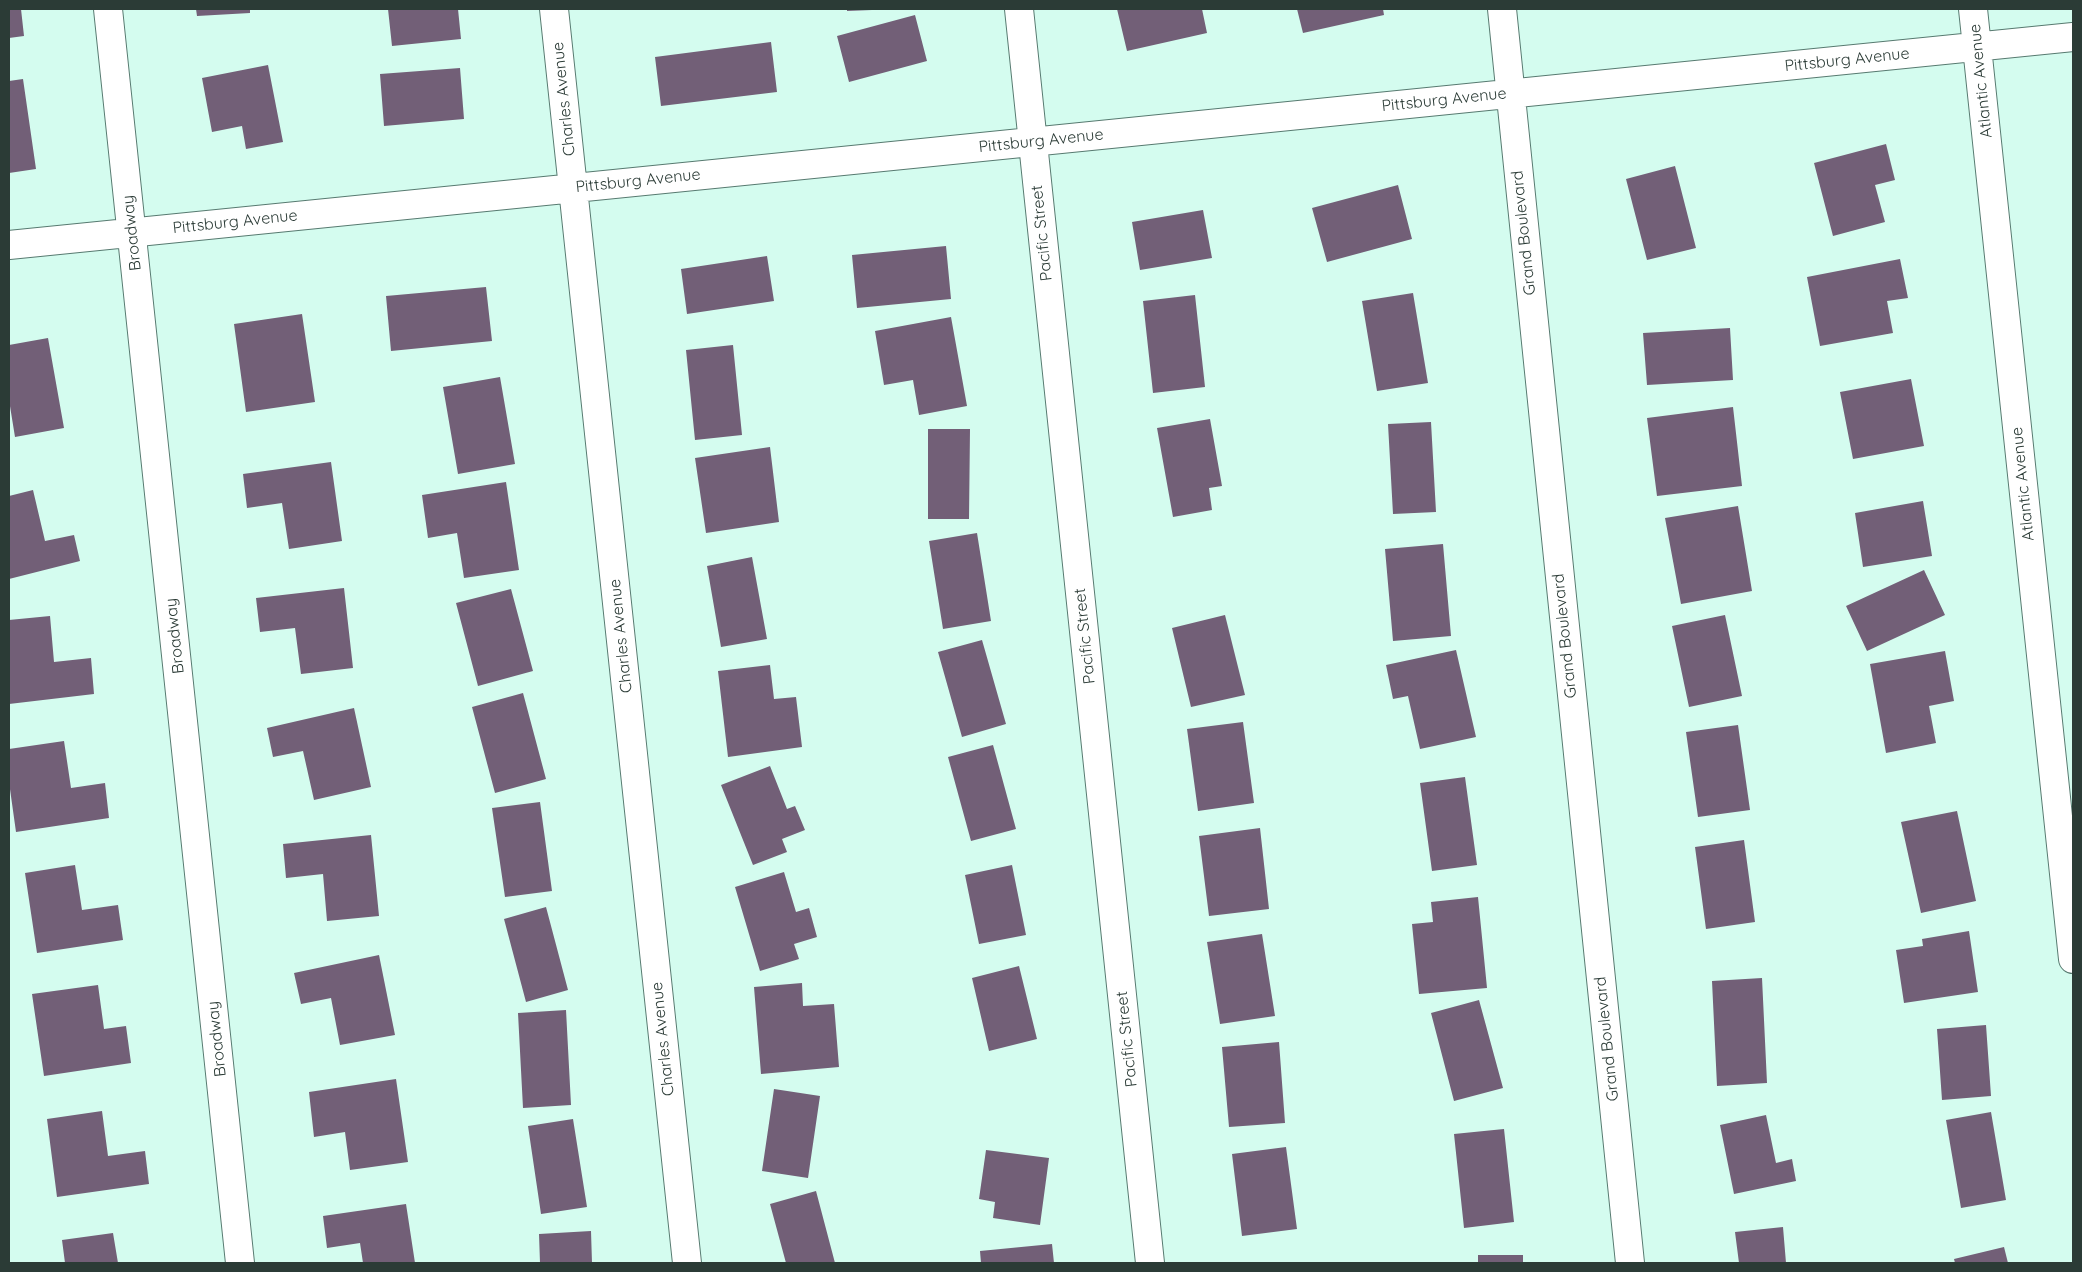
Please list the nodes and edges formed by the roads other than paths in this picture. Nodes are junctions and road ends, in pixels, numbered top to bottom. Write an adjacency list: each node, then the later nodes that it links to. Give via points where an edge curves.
1 (108, 9): 11 (street, Broadway)
2 (554, 9): 10 (street, Charles Avenue)
3 (1019, 9): 9 (street, Pacific Street)
4 (1502, 9): 8 (street, Grand Boulevard)
5 (1973, 9): 7 (street, Atlantic Avenue)
6 (2073, 37): 7 (street, Pittsburg Avenue)
7 (1977, 46): 8 (street, Pittsburg Avenue); 13 (street, Atlantic Avenue)
8 (1509, 94): 9 (street, Pittsburg Avenue); 17 (street, Grand Boulevard)
9 (1033, 142): 10 (street, Pittsburg Avenue); 16 (street, Pacific Street)
10 (573, 188): 11 (street, Pittsburg Avenue); 15 (street, Charles Avenue)
11 (132, 232): 12 (street, Pittsburg Avenue); 14 (street, Broadway)
12 (9, 245)
13 (2073, 959)
14 (240, 1263)
15 (687, 1263)
16 (1150, 1263)
17 (1630, 1263)

